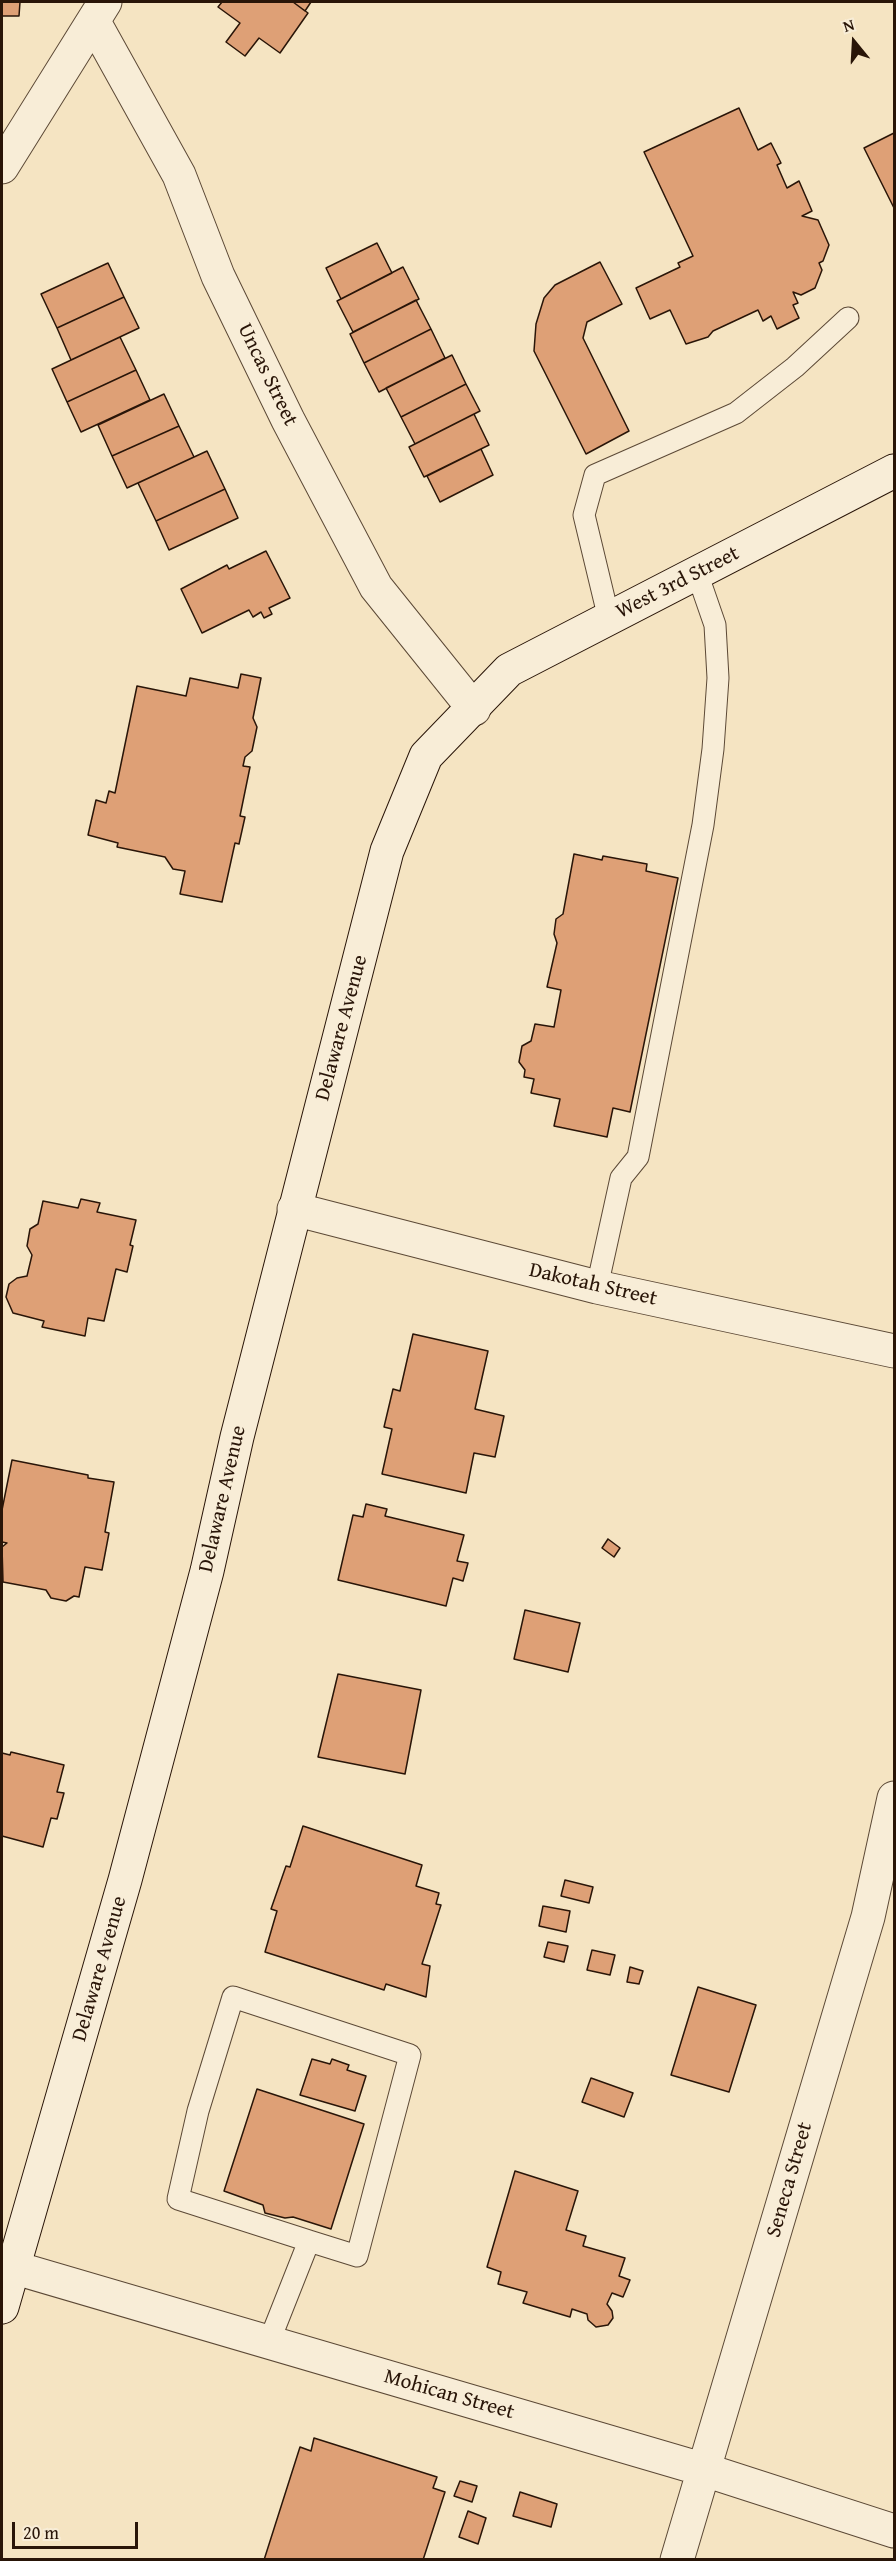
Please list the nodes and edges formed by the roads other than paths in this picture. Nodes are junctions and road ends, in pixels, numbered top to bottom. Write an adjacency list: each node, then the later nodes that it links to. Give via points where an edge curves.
1 (100, 12): 2 (street); 7 (street, Uncas Street, via 178,175 223,286 376,587)
2 (2, 167)
3 (848, 318): 6 (lane, via 795,367 736,413 595,476 584,515)
4 (894, 471): 5 (street, West 3rd Street)
5 (697, 573): 6 (street, West 3rd Street); 9 (lane, via 714,625 718,678 703,825 638,1157 621,1178)
6 (609, 619): 7 (street, West 3rd Street, via 509,670)
7 (474, 709): 8 (street, Delaware Avenue, via 426,756 387,851)
8 (294, 1209): 9 (street, Dakotah Street); 14 (street, Delaware Avenue, via 207,1571 125,1880)
9 (597, 1287): 10 (street, Dakotah Street)
10 (894, 1351)
11 (894, 1798): 12 (street, Seneca Street)
12 (881, 1919): 17 (street, Seneca Street)
13 (309, 2241): 13 (lane, via 357,2256 410,2055 233,1997 198,2110 178,2199); 16 (lane)
14 (7, 2266): 15 (street, Delaware Avenue); 16 (street, Mohican Street)
15 (2, 2307)
16 (269, 2342): 17 (street, Mohican Street)
17 (705, 2470): 18 (street, Mohican Street); 19 (street, Seneca Street)
18 (894, 2531)
19 (677, 2559)

